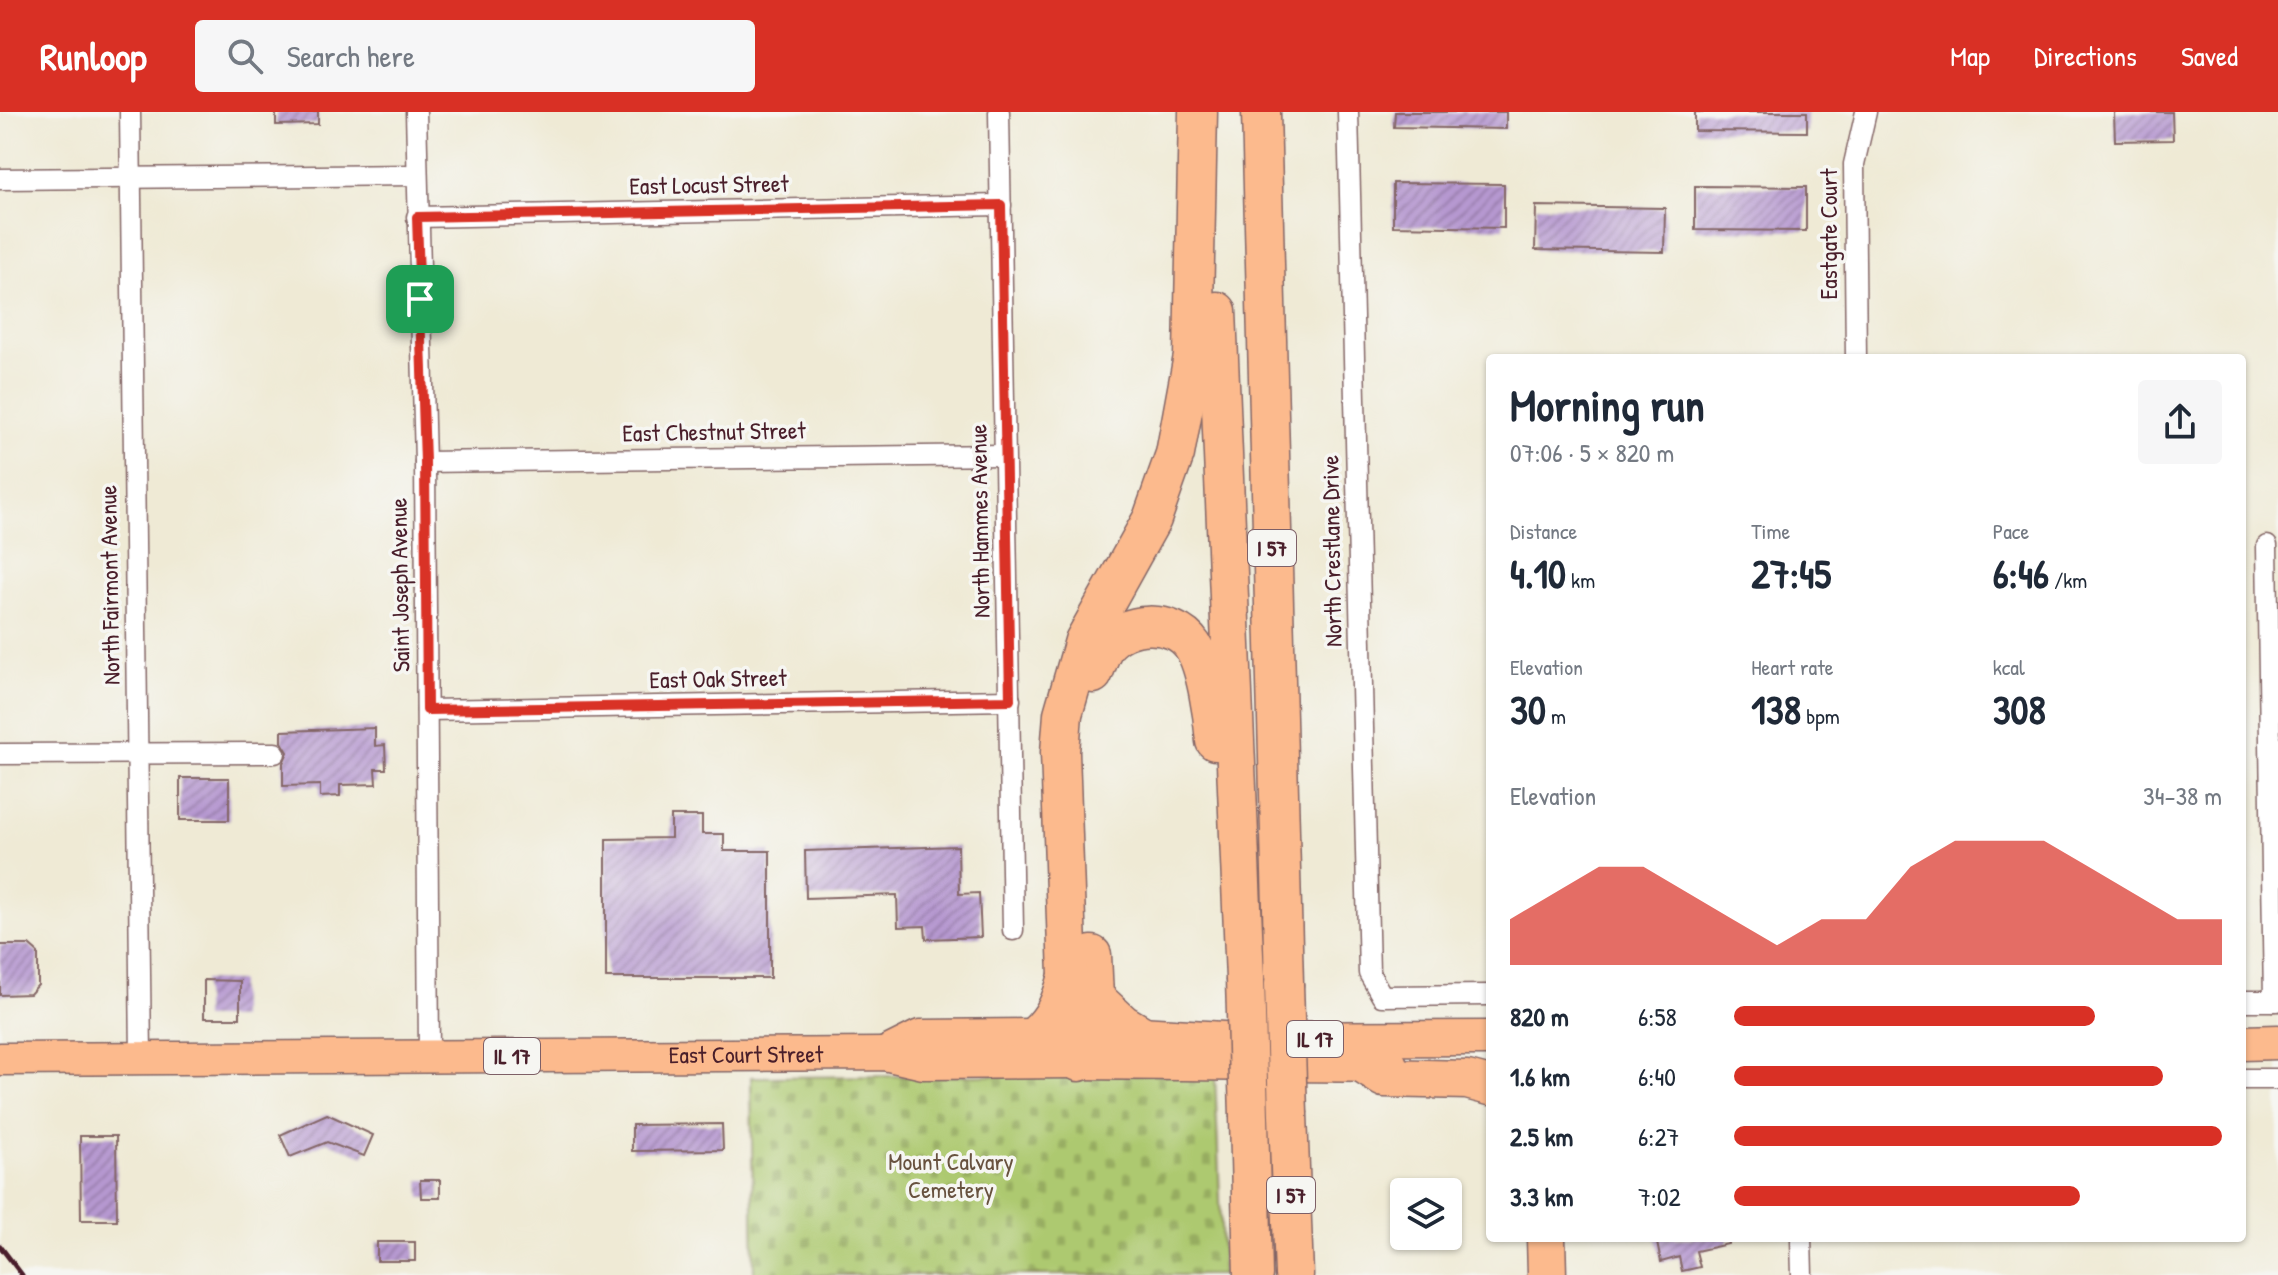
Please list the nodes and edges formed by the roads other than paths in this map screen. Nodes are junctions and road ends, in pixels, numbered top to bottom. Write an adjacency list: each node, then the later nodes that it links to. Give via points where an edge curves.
1 (130, 112): 11 (street, North Fairmont Avenue)
2 (416, 112): 9 (street, Saint Joseph Avenue)
3 (999, 112): 12 (street, North Hammes Avenue)
4 (1198, 112): 25 (highway, via 1193,356 1175,454 1152,519 1084,641 1063,714 1060,752)
5 (1208, 112): 24 (highway, I 57)
6 (1261, 112): 48 (highway, I 57, bridge)
7 (1348, 112): 26 (street, North Crestlane Drive, via 1369,973 1382,996)
8 (1866, 112): 14 (street, Eastgate Court, via 1854,164)
9 (416, 175): 11 (street); 13 (street, Saint Joseph Avenue)
10 (0, 179): 11 (street)
11 (130, 179): 22 (street, North Fairmont Avenue)
12 (1001, 205): 13 (street, East Locust Street); 15 (street, North Hammes Avenue)
13 (417, 217): 16 (street, Saint Joseph Avenue)
14 (1856, 354)
15 (1004, 455): 16 (street, East Chestnut Street); 18 (street, North Hammes Avenue)
16 (425, 462): 19 (street, Saint Joseph Avenue)
17 (2267, 546): 28 (street)
18 (1010, 700): 19 (street, East Oak Street); 23 (street, North Hammes Avenue)
19 (427, 710): 36 (street, Saint Joseph Avenue)
20 (275, 753): 22 (street)
21 (0, 754): 22 (street)
22 (139, 755): 37 (street, North Fairmont Avenue)
23 (1013, 930)
24 (1239, 982): 25 (highway, via 1214,733 1199,659 1180,633 1133,626 1105,646 1093,674 1086,751); 47 (highway, I 57, bridge)
25 (1081, 986): 29 (highway); 30 (highway); 34 (highway)
26 (1486, 995)
27 (2246, 1001): 28 (street)
28 (2276, 1001)
29 (1140, 1034): 31 (highway, IL 17, via 1223,1039); 34 (main road, IL 17)
30 (1036, 1035): 34 (main road, IL 17); 35 (main road, IL 17, via 920,1036)
31 (1486, 1038)
32 (2278, 1042): 33 (highway)
33 (2246, 1043)
34 (1079, 1048): 35 (main road, East Court Street / IL 17, via 923,1063); 39 (highway, East Court Street / IL 17)
35 (884, 1054): 36 (main road, East Court Street / IL 17)
36 (429, 1057): 37 (main road, East Court Street / IL 17)
37 (141, 1058): 38 (main road, East Court Street / IL 17)
38 (0, 1059)
39 (1362, 1064): 40 (highway, East Court Street / IL 17); 43 (highway, via 1384,1078)
40 (1486, 1066)
41 (2246, 1079): 42 (street)
42 (2278, 1079)
43 (1486, 1085)
44 (1530, 1242): 49 (highway)
45 (1546, 1242): 50 (highway)
46 (1801, 1242): 51 (street)
47 (1253, 1275)
48 (1296, 1275)
49 (1530, 1275)
50 (1547, 1275)
51 (1802, 1275)

